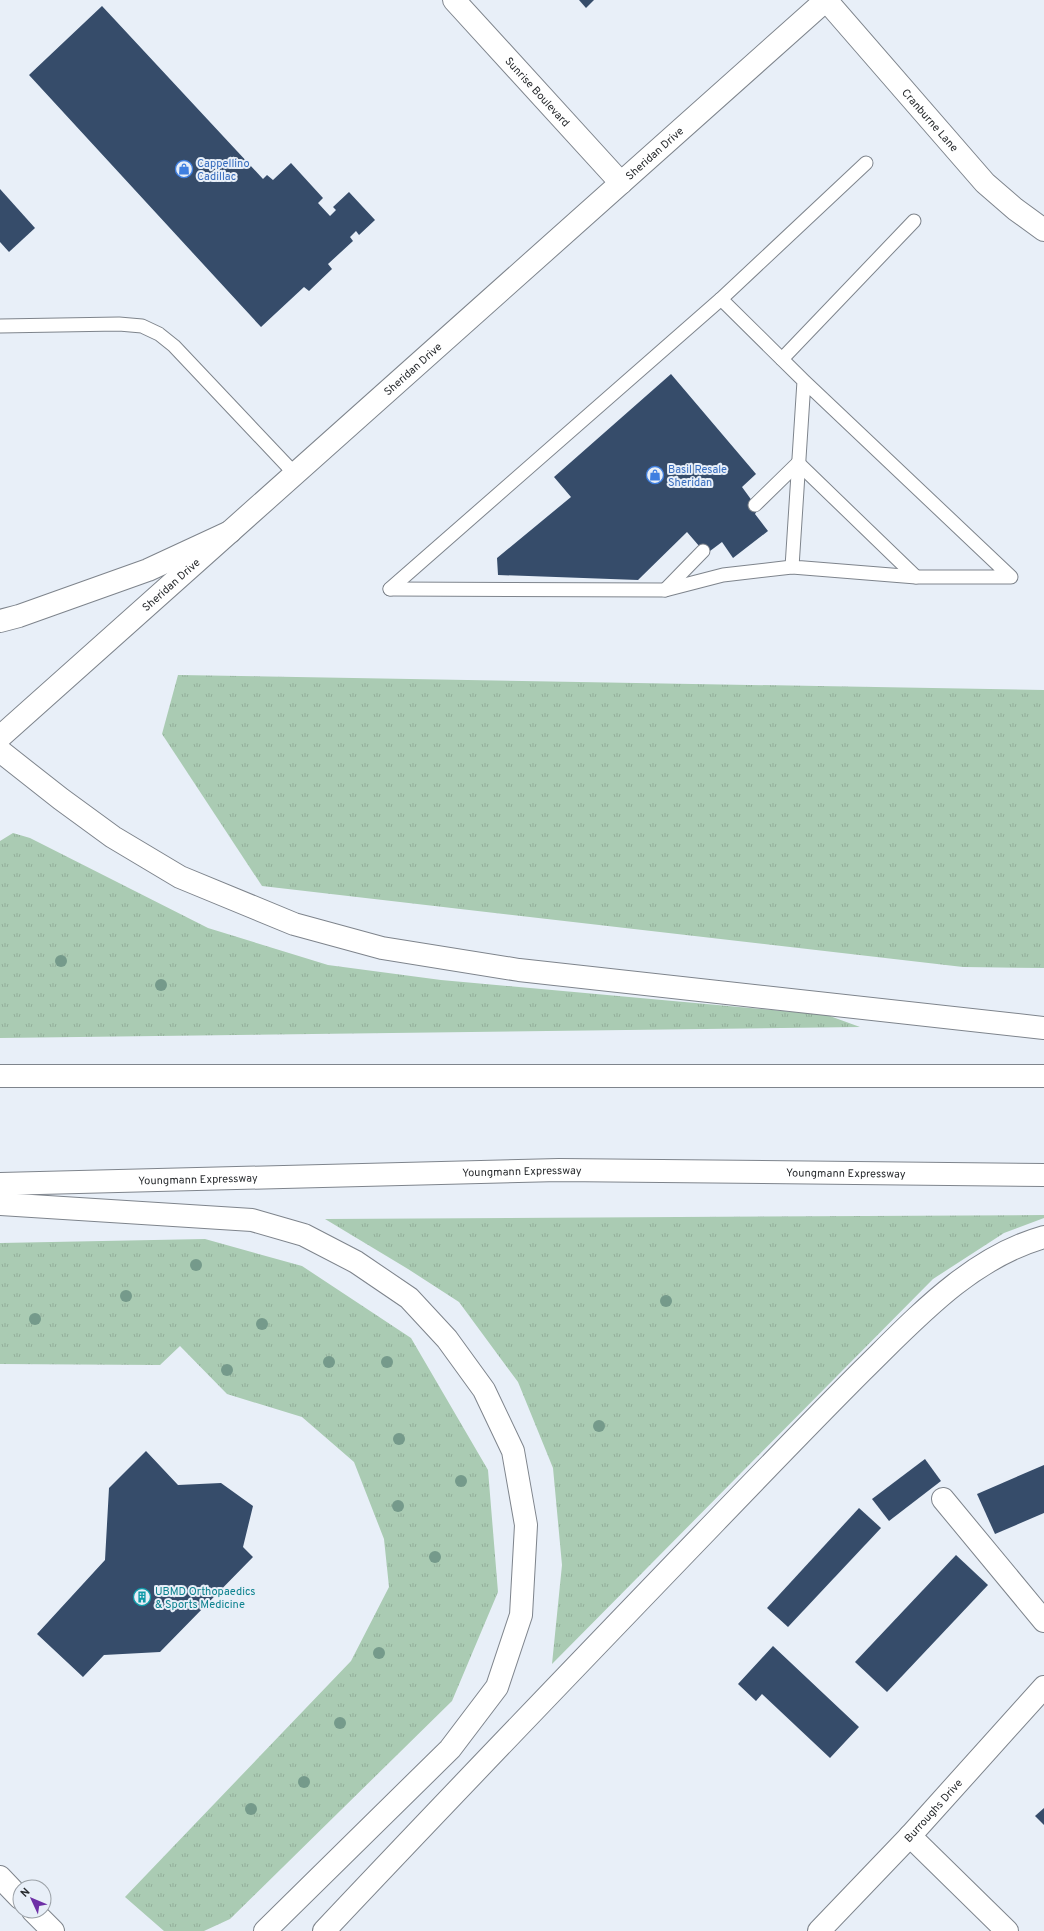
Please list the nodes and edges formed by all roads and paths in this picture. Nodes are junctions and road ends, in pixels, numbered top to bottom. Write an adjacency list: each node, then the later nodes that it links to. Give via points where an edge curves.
1 (454, 0): 4 (main road, Sunrise Boulevard)
2 (826, 0): 4 (main road, Sheridan Drive); 6 (main road, Cranburne Lane, via 985,183)
3 (866, 163): 7 (lane)
4 (621, 183): 12 (main road, Sheridan Drive)
5 (914, 221): 9 (lane)
6 (1044, 230)
7 (721, 299): 9 (lane); 18 (lane, via 390,589)
8 (0, 326): 12 (lane, via 119,324 142,326 159,334 174,346)
9 (782, 359): 10 (lane)
10 (804, 381): 11 (lane); 17 (lane, via 1011,577)
11 (798, 463): 13 (lane); 16 (lane); 17 (lane)
12 (295, 474): 14 (main road, Sheridan Drive)
13 (755, 505)
14 (230, 532): 19 (main road, via 148,570); 20 (main road, Sheridan Drive)
15 (703, 551): 18 (lane)
16 (792, 567): 17 (lane); 18 (lane, via 723,575)
17 (916, 577)
18 (664, 590)
19 (0, 621)
20 (0, 737)
21 (0, 751): 22 (main road, via 113,837 180,877 294,924 382,948 519,970)
22 (1044, 1028)
23 (0, 1076): 24 (main road)
24 (1044, 1076)
25 (1044, 1175): 26 (main road, Youngmann Expressway, via 559,1170)
26 (0, 1184)
27 (0, 1204): 37 (main road, via 252,1220 304,1235 356,1262 410,1298 447,1339 484,1390 513,1451 526,1526 521,1615 497,1687 450,1749)
28 (1044, 1237): 38 (main road, via 983,1264 930,1305 836,1397)
29 (943, 1499): 30 (main road)
30 (1044, 1620)
31 (1044, 1687): 32 (main road, Burroughs Drive)
32 (910, 1836): 39 (main road, Burroughs Drive); 40 (main road)
33 (0, 1877): 34 (main road)
34 (12, 1890)
35 (41, 1919): 36 (main road)
36 (53, 1931)
37 (266, 1931)
38 (324, 1931)
39 (819, 1931)
40 (1007, 1931)

